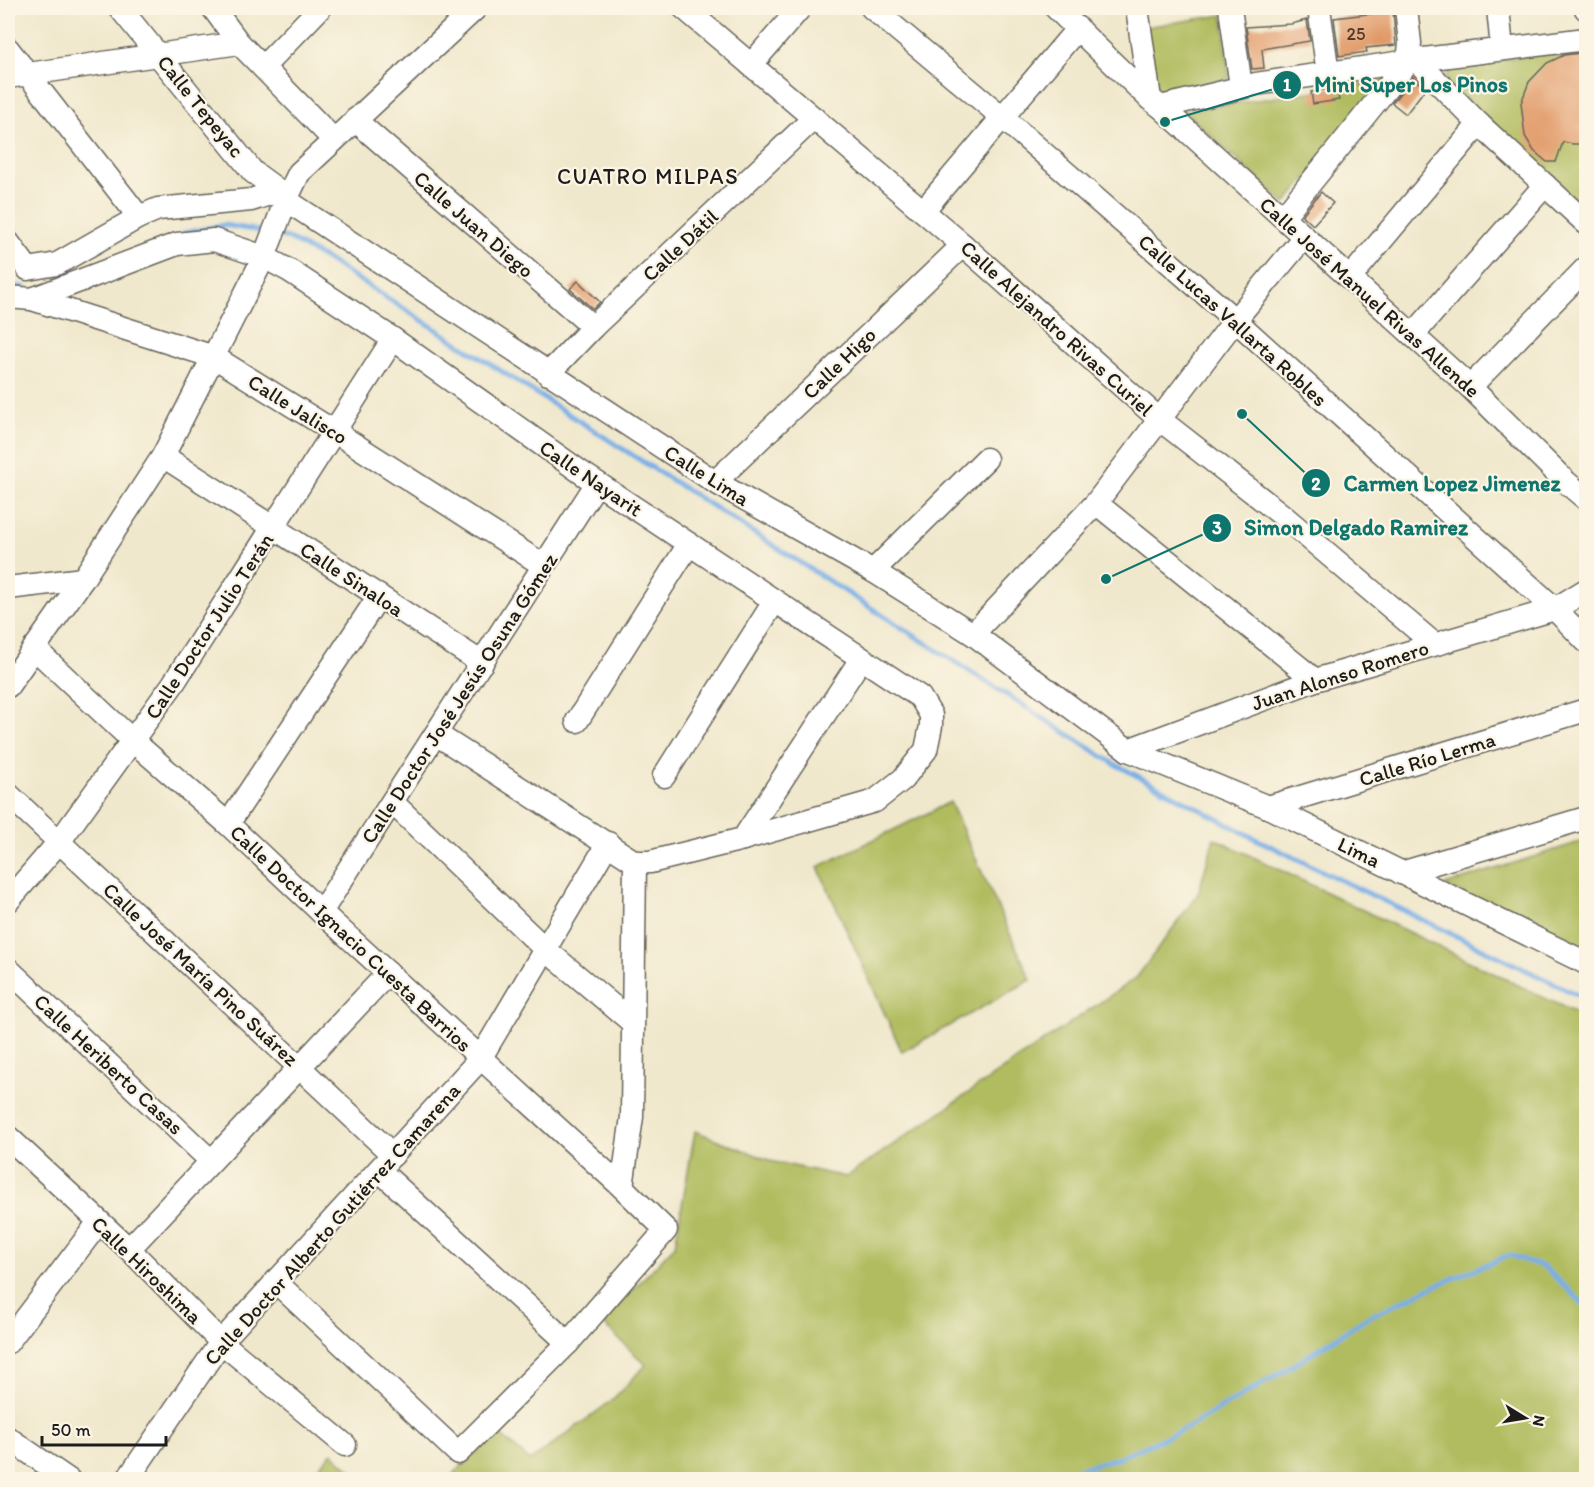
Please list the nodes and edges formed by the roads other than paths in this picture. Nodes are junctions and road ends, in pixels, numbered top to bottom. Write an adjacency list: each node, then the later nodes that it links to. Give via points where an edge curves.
1 (120, 8): 19 (street, Calle Tepeyac)
2 (213, 8): 16 (street)
3 (320, 8): 22 (street)
4 (476, 8): 29 (street)
5 (684, 8): 21 (street, Calle Alejandro Rivas Curiel)
6 (800, 8): 21 (street)
7 (872, 8): 27 (street, Calle Lucas Vallarta Robles)
8 (1056, 8): 14 (street, Calle José Manuel Rivas Allende)
9 (1137, 8): 26 (street)
10 (1230, 8): 25 (street)
11 (1319, 8): 23 (street)
12 (1406, 8): 20 (street)
13 (1498, 8): 18 (street)
14 (1078, 28): 26 (street, Calle José Manuel Rivas Allende); 27 (street)
15 (1587, 39): 18 (street)
16 (239, 43): 19 (street); 22 (street)
17 (8, 49): 24 (street)
18 (1502, 49): 20 (street)
19 (159, 55): 24 (street); 33 (street, Calle Tepeyac)
20 (1412, 61): 23 (street); 30 (street); 36 (street)
21 (751, 65): 28 (street, Calle Alejandro Rivas Curiel)
22 (263, 67): 31 (street)
23 (1328, 74): 25 (street)
24 (17, 75): 35 (street)
25 (1241, 87): 26 (street)
26 (1155, 103): 36 (street, Calle José Manuel Rivas Allende)
27 (1002, 117): 34 (street); 46 (street, Calle Lucas Vallarta Robles)
28 (814, 118): 34 (street, Calle Alejandro Rivas Curiel); 47 (street, Calle Dátil)
29 (356, 120): 31 (street); 47 (street, Calle Juan Diego)
30 (1479, 123): 32 (street); 43 (street)
31 (334, 140): 33 (street, via 299,173)
32 (1545, 185): 37 (street); 48 (street)
33 (282, 203): 35 (street, via 251,200 158,209); 41 (street); 51 (street, Calle Lima)
34 (923, 211): 40 (street, Calle Alejandro Rivas Curiel)
35 (139, 217): 39 (street, via 57,264 28,269)
36 (1283, 217): 38 (street, Calle José Manuel Rivas Allende)
37 (1587, 223)
38 (1304, 237): 43 (street, Calle José Manuel Rivas Allende); 46 (street)
39 (8, 242)
40 (963, 245): 53 (street, Calle Alejandro Rivas Curiel); 57 (street, Calle Higo)
41 (266, 253): 45 (street, Calle Nayarit, via 214,240 177,244); 49 (street, Calle Nayarit); 50 (street)
42 (1587, 268): 52 (street)
43 (1350, 278): 48 (street, Calle José Manuel Rivas Allende)
44 (8, 297): 45 (street)
45 (32, 298): 50 (street, Calle Jalisco)
46 (1235, 320): 53 (street); 70 (street, Calle Lucas Vallarta Robles)
47 (593, 327): 51 (street, Calle Dátil)
48 (1413, 335): 52 (street, Calle José Manuel Rivas Allende)
49 (393, 339): 54 (street, Calle Doctor Julio Terán); 58 (street, Calle Nayarit)
50 (214, 357): 54 (street, Calle Jalisco); 55 (street)
51 (548, 374): 57 (street, Calle Lima)
52 (1470, 387): 59 (street, Calle José Manuel Rivas Allende)
53 (1159, 419): 60 (street); 73 (street, Calle Alejandro Rivas Curiel, via 1282,515)
54 (335, 432): 61 (street, Calle Doctor Julio Terán); 63 (street, Calle Jalisco)
55 (163, 456): 61 (street, Calle Sinaloa); 65 (street)
56 (986, 459): 64 (street)
57 (715, 482): 64 (street, Calle Lima)
58 (597, 483): 62 (street, Calle Nayarit); 63 (street, Calle Doctor José Jesús Osuna Gómez)
59 (1587, 499)
60 (1096, 503): 71 (street); 77 (street)
61 (274, 528): 68 (street, Calle Sinaloa); 82 (street, Calle Doctor Julio Terán)
62 (689, 544): 69 (street, Calle Nayarit); 80 (street)
63 (543, 565): 76 (street, Calle Doctor José Jesús Osuna Gómez)
64 (873, 571): 71 (street, Calle Lima)
65 (83, 579): 66 (street); 74 (street)
66 (8, 588)
67 (1587, 590): 70 (street)
68 (379, 596): 76 (street, Calle Sinaloa); 89 (street)
69 (774, 602): 75 (street, Calle Nayarit); 84 (street)
70 (1555, 609): 72 (street, Calle Lucas Vallarta Robles); 73 (street, Juan Alonso Romero)
71 (973, 634): 83 (street, Calle Lima)
72 (1587, 641)
73 (1434, 644): 77 (street, Juan Alonso Romero)
74 (34, 648): 78 (street); 82 (street, Calle Doctor Ignacio Cuesta Barrios)
75 (861, 659): 90 (street); 90 (street, Calle Nayarit, via 920,697 931,715 926,750 903,779 875,801)
76 (482, 663): 81 (street, Calle Doctor José Jesús Osuna Gómez)
77 (1315, 680): 83 (street, Juan Alonso Romero)
78 (8, 686)
79 (1587, 710): 87 (street, Calle Río Lerma)
80 (577, 721)
81 (436, 734): 86 (street, Calle Doctor José Jesús Osuna Gómez); 92 (street)
82 (133, 741): 89 (street, Calle Doctor Ignacio Cuesta Barrios); 91 (street, Calle Doctor Julio Terán)
83 (1128, 750): 87 (street, Lima)
84 (664, 776)
85 (8, 794): 91 (street, Calle José María Pino Suárez)
86 (392, 802): 96 (street, Calle Doctor José Jesús Osuna Gómez); 97 (street)
87 (1268, 807): 94 (street, Lima)
88 (1587, 818): 94 (street)
89 (228, 824): 96 (street, Calle Doctor Ignacio Cuesta Barrios)
90 (743, 839): 93 (street, via 650,862)
91 (59, 842): 95 (street, Calle Doctor Julio Terán); 103 (street, Calle José María Pino Suárez)
92 (608, 843): 93 (street); 97 (street, Calle Doctor Alberto Gutiérrez Camarena)
93 (635, 862): 101 (street)
94 (1401, 873): 98 (street, Lima)
95 (8, 901)
96 (321, 912): 100 (street, Calle Doctor Ignacio Cuesta Barrios)
97 (546, 950): 101 (street); 102 (street, Calle Doctor Alberto Gutiérrez Camarena)
98 (1587, 963)
99 (8, 969): 105 (street, Calle Heriberto Casas)
100 (388, 973): 102 (street, Calle Doctor Ignacio Cuesta Barrios); 103 (street)
101 (632, 1022): 107 (street, via 632,1117)
102 (480, 1059): 106 (street, Calle Doctor Alberto Gutiérrez Camarena); 107 (street, Calle Doctor Ignacio Cuesta Barrios)
103 (298, 1066): 105 (street); 106 (street, Calle José María Pino Suárez)
104 (8, 1137): 108 (street, Calle Hiroshima)
105 (210, 1160): 109 (street)
106 (386, 1163): 110 (street, Calle Doctor Alberto Gutiérrez Camarena); 113 (street, Calle José María Pino Suárez)
107 (622, 1187): 113 (street, Calle Doctor Ignacio Cuesta Barrios, via 666,1230)
108 (99, 1222): 109 (street, Calle Hiroshima); 111 (street)
109 (129, 1249): 112 (street, Calle Hiroshima)
110 (275, 1281): 112 (street, Calle Doctor Alberto Gutiérrez Camarena); 113 (street, via 458,1453)
111 (8, 1342)
112 (221, 1342): 115 (street, Calle Hiroshima); 117 (street, Calle Doctor Alberto Gutiérrez Camarena)
113 (568, 1343)
114 (8, 1438): 116 (street)
115 (345, 1445)
116 (69, 1479)
117 (127, 1479)

